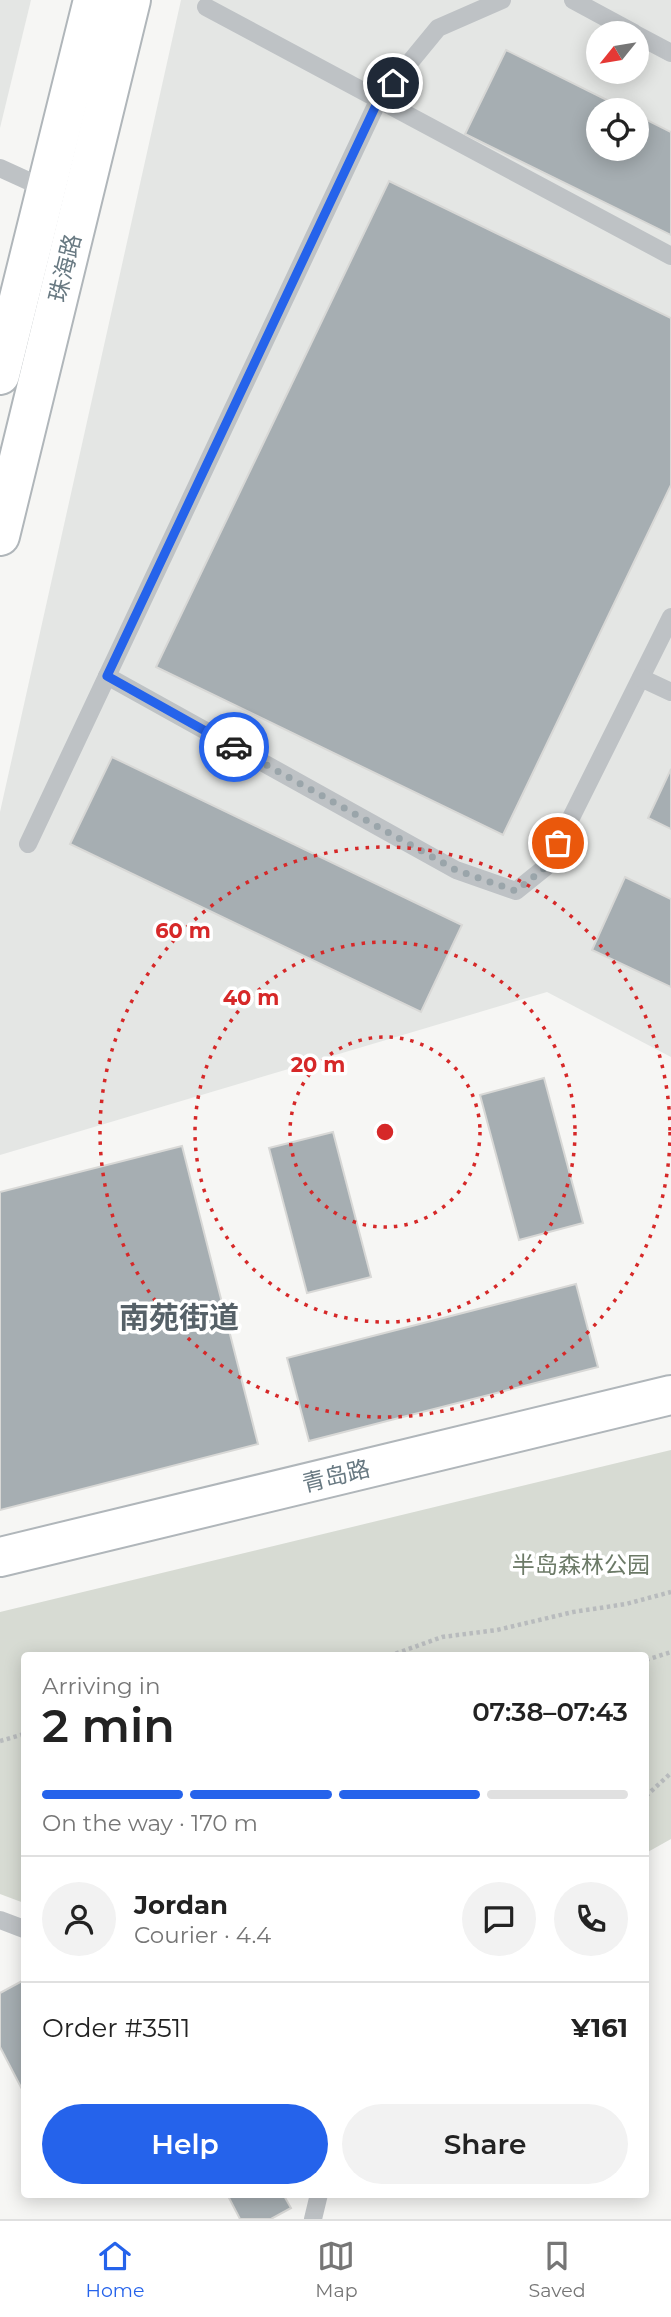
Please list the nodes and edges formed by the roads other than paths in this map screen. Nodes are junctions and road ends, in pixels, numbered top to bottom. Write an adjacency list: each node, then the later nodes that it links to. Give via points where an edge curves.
1 (93, 0): 11 (main road, 珠海路)
2 (131, 0): 14 (main road, 珠海路)
3 (502, 0): 9 (lane, via 439,28)
4 (573, 0): 6 (lane)
5 (206, 8): 9 (lane)
6 (612, 21)
7 (649, 41): 8 (lane)
8 (671, 53)
9 (378, 101): 12 (lane); 16 (lane)
10 (0, 168): 11 (lane)
11 (46, 189): 13 (main road, 珠海路)
12 (671, 256)
13 (0, 375)
14 (0, 536)
15 (671, 617): 17 (lane)
16 (107, 676): 17 (lane, via 456,870 516,891 547,866); 19 (lane)
17 (641, 678): 18 (lane)
18 (671, 692)
19 (28, 844)
20 (671, 1395): 21 (main road, 青岛路)
21 (0, 1557)
22 (0, 1920): 23 (lane)
23 (21, 1927)
24 (318, 2198): 25 (lane)
25 (313, 2219)

